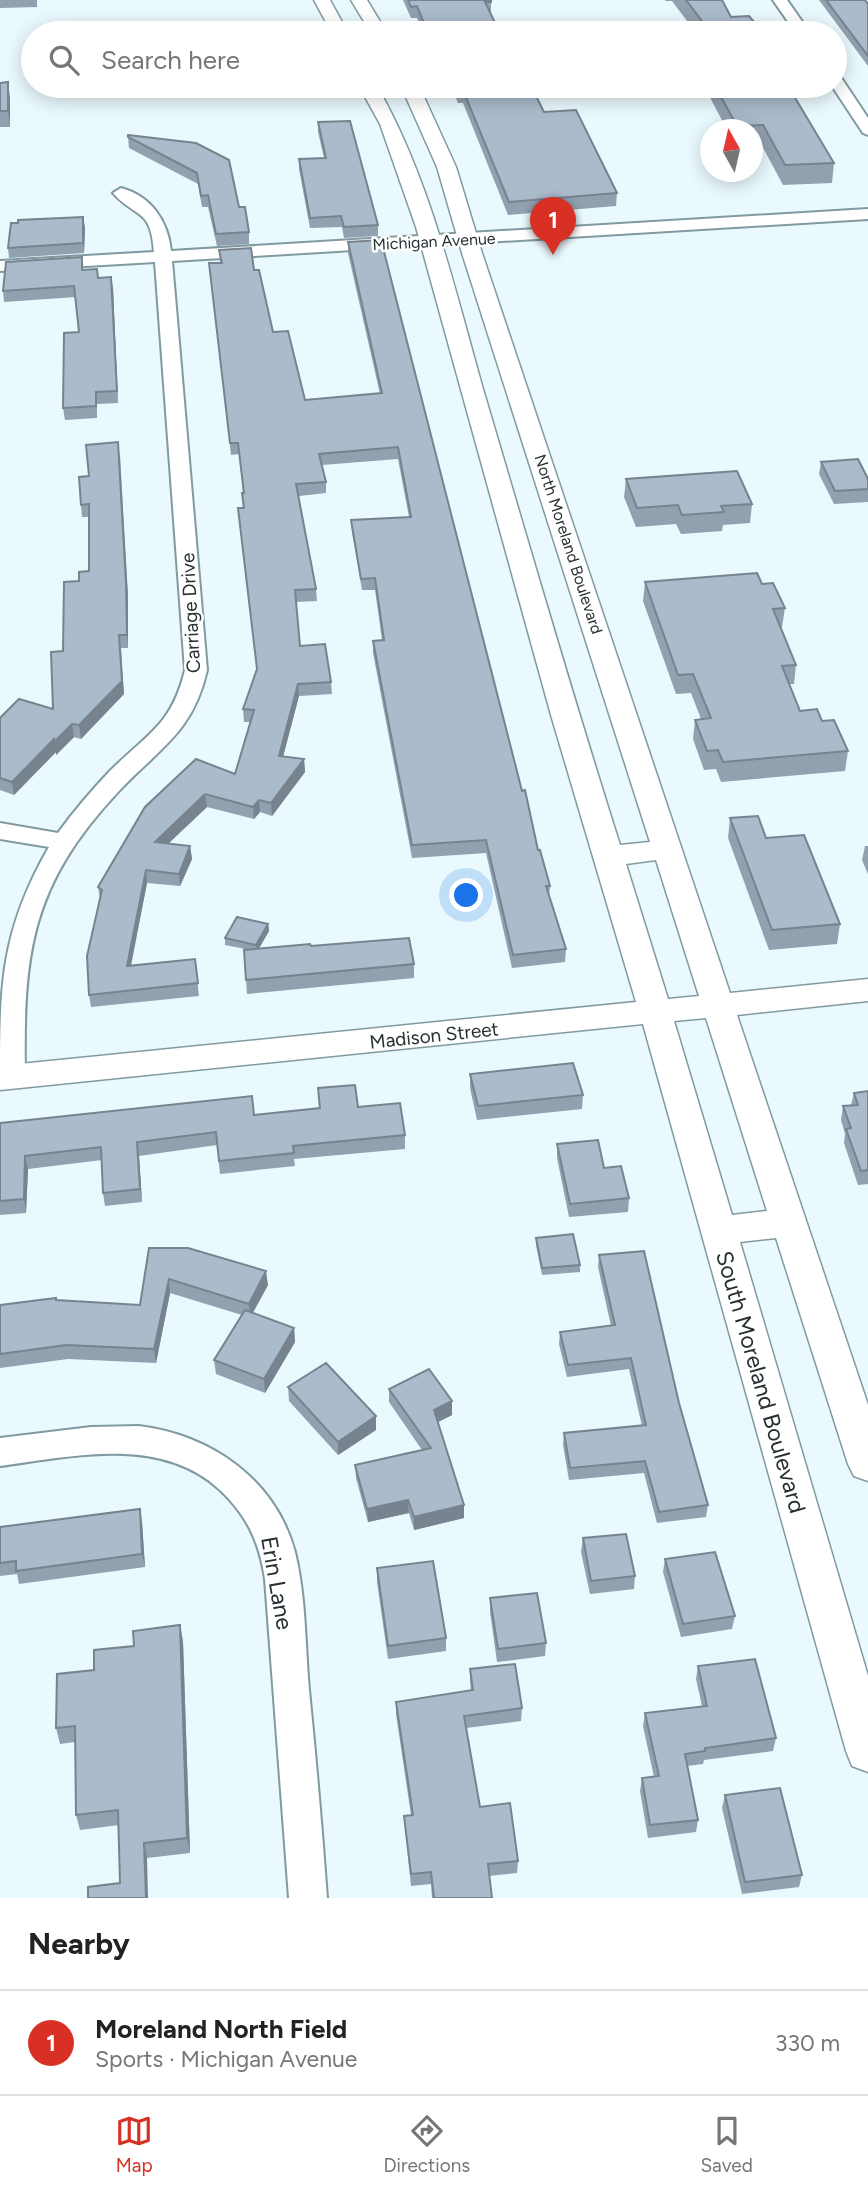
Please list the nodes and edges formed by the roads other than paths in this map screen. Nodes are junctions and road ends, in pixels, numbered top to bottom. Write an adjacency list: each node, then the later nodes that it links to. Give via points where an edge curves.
1 (322, 0): 4 (street)
2 (359, 0): 5 (street)
3 (780, 0): 6 (street)
4 (333, 21)
5 (372, 21)
6 (795, 21)
7 (375, 98): 12 (street)
8 (417, 98): 11 (street, North Moreland Boulevard)
9 (847, 98): 10 (street)
10 (868, 130)
11 (454, 189): 12 (street); 15 (street, North Moreland Boulevard)
12 (414, 191): 16 (street)
13 (121, 194): 17 (street, Carriage Drive, via 145,207 158,223)
14 (868, 214): 15 (street, Michigan Avenue)
15 (468, 239): 16 (street, Michigan Avenue); 19 (street, North Moreland Boulevard)
16 (429, 241): 17 (street, Michigan Avenue); 20 (street)
17 (164, 257): 18 (street, Michigan Avenue); 22 (street, Carriage Drive, via 196,670 193,694 170,730 109,786)
18 (0, 266)
19 (488, 300): 20 (street); 23 (street, North Moreland Boulevard)
20 (447, 302): 24 (street)
21 (0, 831): 22 (street)
22 (63, 842): 28 (street, Carriage Drive, via 32,902 18,944)
23 (669, 849): 24 (street); 26 (street, North Moreland Boulevard)
24 (609, 856): 27 (street)
25 (868, 990): 26 (street, Madison Street)
26 (719, 1006): 27 (street, Madison Street); 29 (street)
27 (656, 1013): 28 (street, Madison Street); 30 (street, South Moreland Boulevard)
28 (6, 1077)
29 (789, 1222): 30 (street); 32 (street)
30 (717, 1231): 33 (street, South Moreland Boulevard)
31 (0, 1452): 35 (street, Erin Lane, via 135,1440 179,1448 228,1475 252,1499 274,1540 284,1592)
32 (868, 1464)
33 (857, 1676): 34 (street, South Moreland Boulevard)
34 (868, 1751)
35 (308, 1898)

